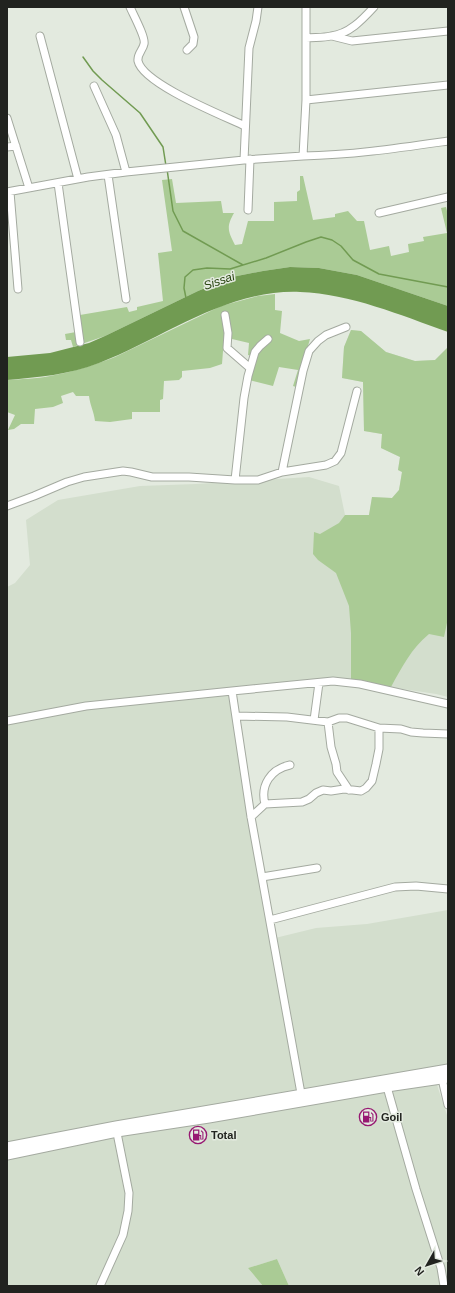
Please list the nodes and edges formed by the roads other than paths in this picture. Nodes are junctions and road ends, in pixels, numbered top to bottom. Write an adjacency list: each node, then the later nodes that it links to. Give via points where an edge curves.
1 (130, 7): 15 (street, via 144,38 138,62 147,74 164,87)
2 (184, 7): 10 (street, via 194,37 193,44)
3 (258, 7): 15 (street, via 249,48)
4 (306, 7): 9 (street)
5 (374, 7): 8 (street, via 349,30)
6 (448, 31): 8 (street, via 352,41)
7 (40, 36): 23 (street)
8 (332, 36): 9 (street)
9 (306, 38): 13 (street)
10 (187, 50)
11 (448, 85): 13 (street)
12 (94, 86): 21 (street, via 116,135)
13 (306, 100): 19 (street)
14 (7, 118): 17 (street)
15 (246, 126): 20 (street)
16 (448, 140): 19 (street, via 372,152)
17 (16, 146): 18 (street); 25 (street)
18 (7, 147)
19 (303, 156): 20 (street)
20 (247, 160): 21 (street); 28 (street)
21 (126, 172): 22 (street)
22 (108, 175): 23 (street); 31 (street)
23 (78, 179): 24 (street)
24 (58, 183): 25 (street); 35 (street)
25 (29, 188): 26 (street)
26 (8, 192): 30 (street)
27 (448, 197): 29 (street)
28 (248, 210)
29 (379, 213)
30 (18, 289)
31 (126, 299)
32 (225, 315): 36 (street, via 227,348)
33 (346, 327): 38 (street, via 326,335 309,351)
34 (268, 339): 36 (street, via 255,352)
35 (80, 342)
36 (250, 368): 39 (street)
37 (357, 391): 38 (street, via 341,453 335,461 326,465)
38 (282, 472): 39 (street, via 258,480)
39 (235, 480): 40 (street, via 152,477 123,471 67,482)
40 (7, 506)
41 (319, 683): 42 (street); 43 (street, via 333,681 360,684); 45 (street)
42 (232, 691): 44 (street); 46 (street, via 90,706)
43 (448, 704)
44 (236, 716): 45 (street); 53 (street)
45 (314, 720): 47 (street)
46 (7, 721)
47 (328, 722): 48 (street, via 347,718); 51 (street, via 336,772)
48 (378, 728): 49 (street); 51 (street, via 378,749 372,781 361,791)
49 (448, 734)
50 (290, 765): 52 (street, via 270,776 263,793)
51 (349, 790): 52 (street, via 323,790 302,802)
52 (265, 804): 53 (street)
53 (251, 817): 55 (street)
54 (318, 868): 55 (street)
55 (262, 877): 57 (street)
56 (448, 889): 57 (street, via 395,887)
57 (270, 920): 61 (street)
58 (448, 1069): 61 (main road)
59 (445, 1079): 60 (main road); 62 (street)
60 (387, 1087): 61 (main road); 67 (street, via 441,1268)
61 (302, 1098): 63 (main road, via 216,1117)
62 (448, 1104)
63 (116, 1129): 64 (main road); 65 (main road); 66 (street, via 129,1193 128,1211 122,1235)
64 (7, 1147)
65 (7, 1154)
66 (100, 1286)
67 (444, 1286)

